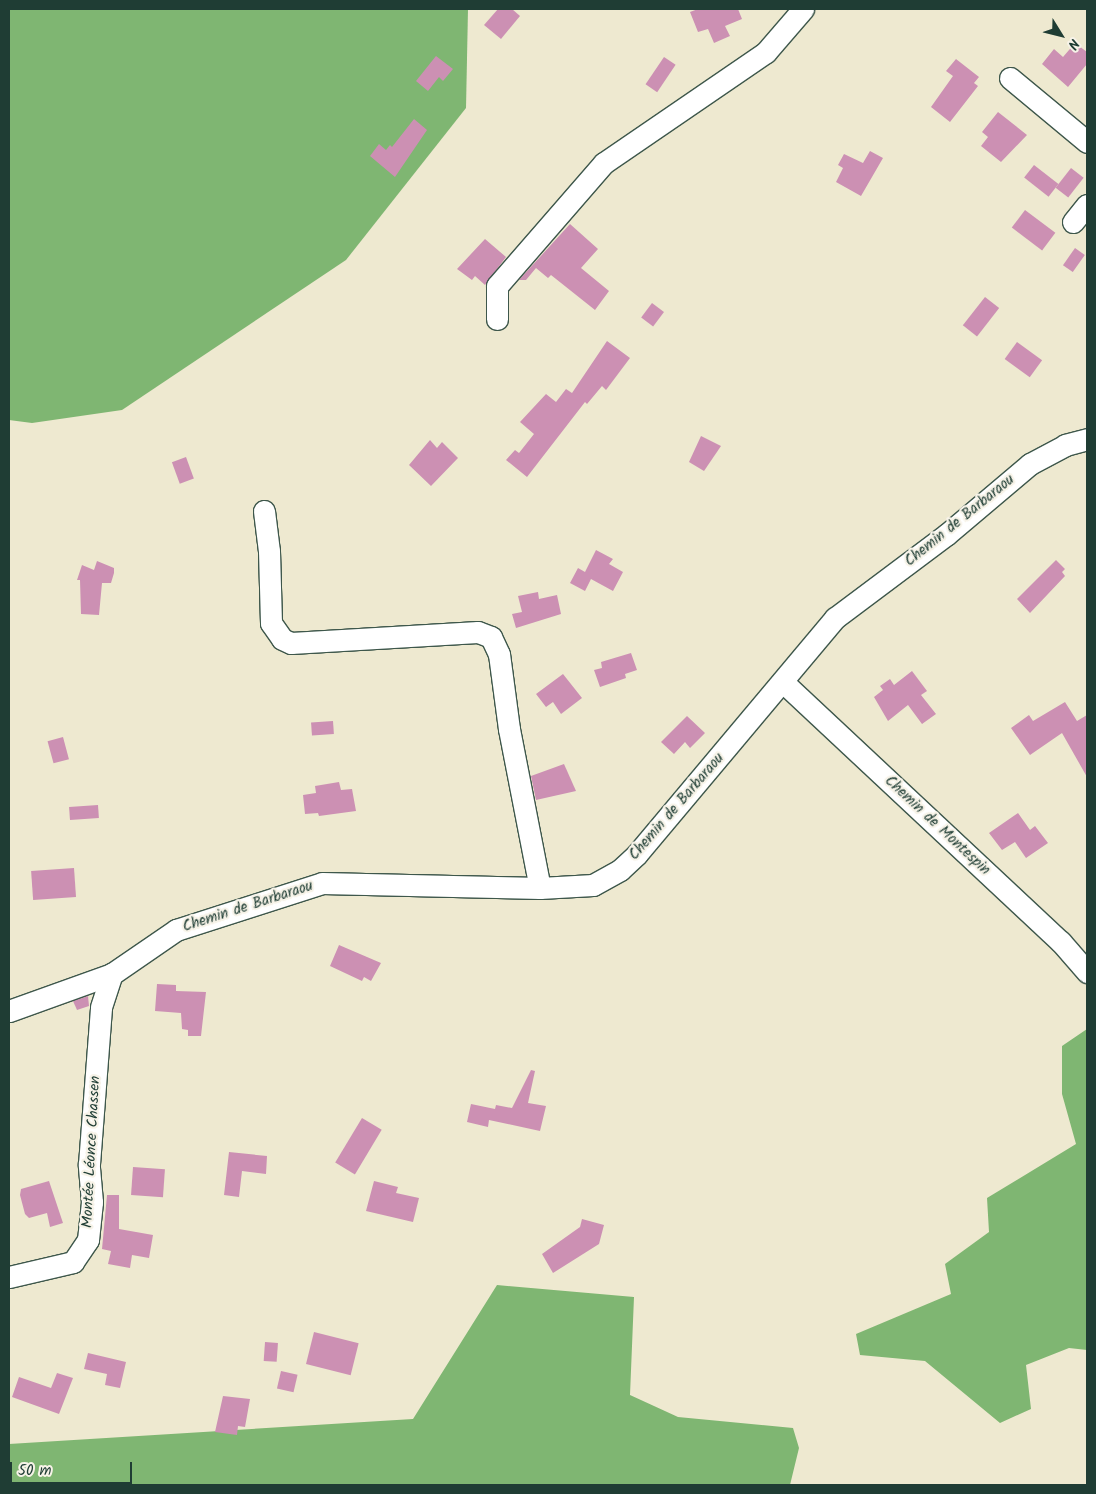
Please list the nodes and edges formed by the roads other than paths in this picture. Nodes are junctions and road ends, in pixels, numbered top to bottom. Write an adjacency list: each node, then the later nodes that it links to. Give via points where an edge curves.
1 (803, 9): 6 (street, via 766,52 604,163 497,286)
2 (1010, 78): 3 (street)
3 (1087, 142)
4 (1087, 205): 5 (street)
5 (1073, 222)
6 (497, 319)
7 (1087, 439): 9 (street, Chemin de Barbaraou, via 1065,445 1030,464 946,535 836,618 821,632)
8 (264, 511): 10 (street, via 271,623 282,639 291,643 478,632 491,637 499,654 509,729)
9 (784, 683): 10 (street, Chemin de Barbaraou, via 620,870 593,886); 11 (street, Chemin de Montespin, via 1061,942)
10 (540, 888): 12 (street, Chemin de Barbaraou, via 322,883 176,930)
11 (1087, 972)
12 (112, 974): 13 (street, Chemin de Barbaraou); 14 (street, Montée Léonce Chassen, via 101,1007 89,1164 92,1202 88,1240 73,1262)
13 (9, 1011)
14 (9, 1277)

